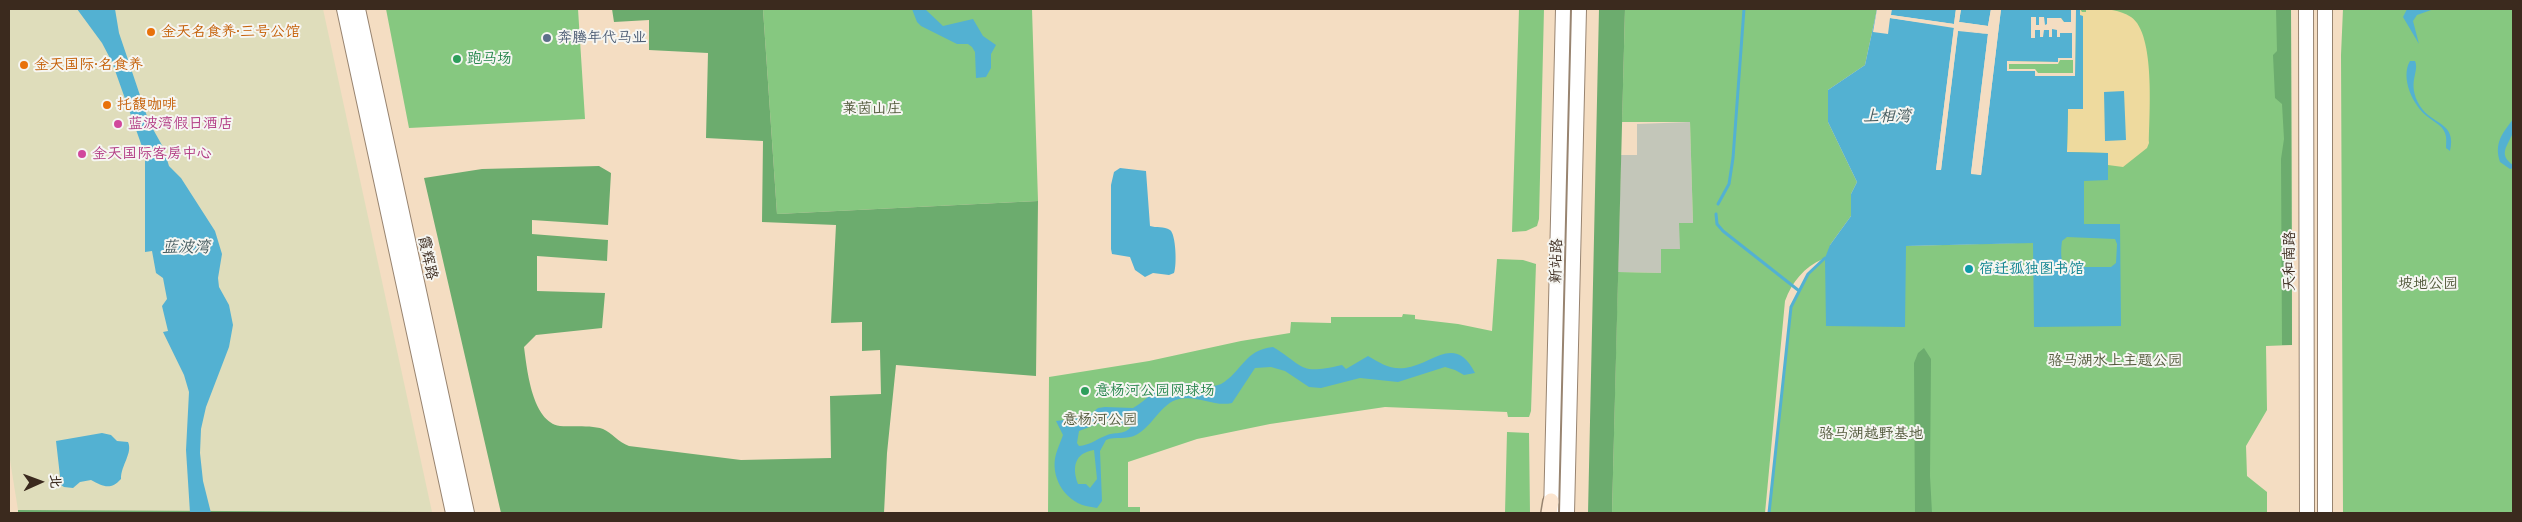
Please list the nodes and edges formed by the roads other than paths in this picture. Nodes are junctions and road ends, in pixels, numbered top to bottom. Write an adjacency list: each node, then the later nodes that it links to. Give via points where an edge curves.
1 (344, 9): 8 (street, 霞辉路)
2 (358, 9): 9 (street, 霞辉路)
3 (1563, 9): 7 (street, 新站路)
4 (1579, 9): 10 (street, 新站路)
5 (2306, 9): 11 (street, 天和南路)
6 (2325, 9): 12 (street)
7 (1550, 509)
8 (452, 513)
9 (467, 513)
10 (1567, 513)
11 (2306, 513)
12 (2325, 513)

